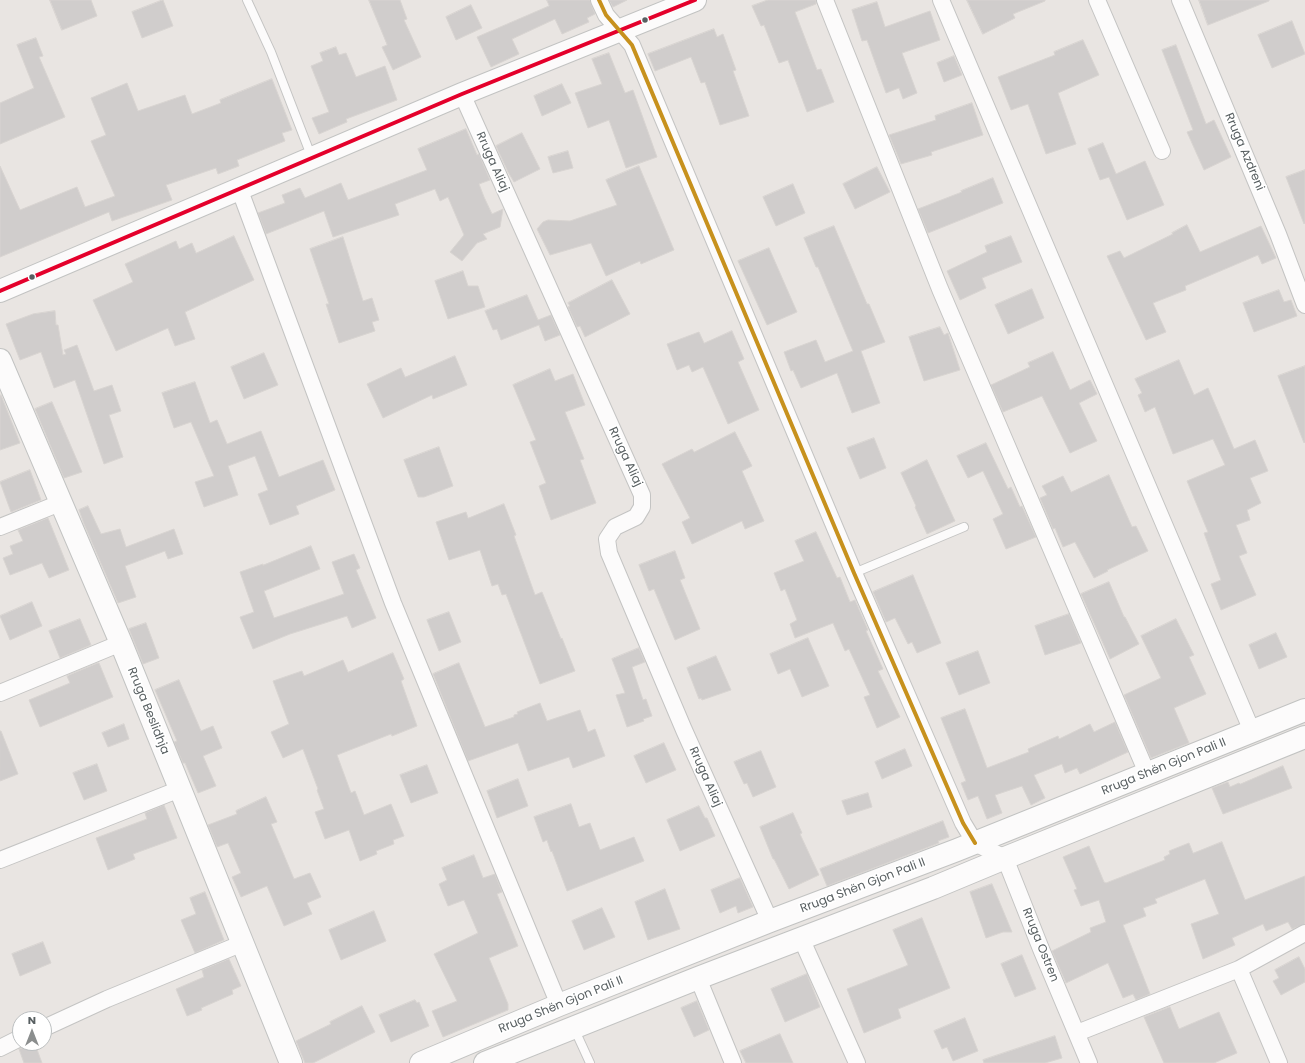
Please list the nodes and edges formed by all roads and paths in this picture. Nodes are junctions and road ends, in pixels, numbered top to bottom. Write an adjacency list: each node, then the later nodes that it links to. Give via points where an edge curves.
1 (246, 0): 11 (lane, via 271,52)
2 (599, 0): 8 (street, via 606,15)
3 (695, 0): 8 (street)
4 (824, 0): 25 (street, via 943,296)
5 (941, 0): 23 (street)
6 (1097, 0): 10 (street)
7 (1180, 0): 14 (street, Rruga Azdreni)
8 (620, 30): 9 (street); 19 (street, via 632,45)
9 (462, 94): 11 (street); 30 (street, Rruga Aliaj, via 642,494 642,507 636,517 615,527 607,539 609,553)
10 (1162, 150)
11 (312, 158): 12 (street)
12 (239, 188): 13 (street); 36 (street, via 393,603)
13 (0, 291)
14 (1305, 305)
15 (0, 360): 16 (street, Rruga Beslidhja)
16 (60, 503): 17 (street); 20 (street, Rruga Beslidhja)
17 (0, 527)
18 (964, 527): 19 (lane)
19 (854, 573): 27 (street, via 963,823)
20 (121, 643): 21 (street); 26 (street, Rruga Beslidhja)
21 (0, 693)
22 (1305, 710): 23 (street, Rruga Shën Gjon Pali II)
23 (1252, 731): 25 (street, Rruga Shën Gjon Pali II)
24 (1305, 737): 28 (street, Rruga Shën Gjon Pali II)
25 (1147, 773): 27 (street, Rruga Shën Gjon Pali II)
26 (180, 789): 29 (street); 33 (street, Rruga Beslidhja)
27 (975, 843): 28 (street); 30 (street, Rruga Shën Gjon Pali II)
28 (1005, 858): 32 (street, Rruga Shën Gjon Pali II); 39 (street, Rruga Ostren)
29 (0, 860)
30 (770, 921): 36 (street, Rruga Shën Gjon Pali II)
31 (1305, 933): 34 (street)
32 (801, 938): 35 (street, Rruga Shën Gjon Pali II); 47 (street)
33 (244, 943): 37 (street); 42 (street, Rruga Beslidhja)
34 (1240, 969): 39 (street); 49 (street)
35 (698, 978): 38 (street, Rruga Shën Gjon Pali II); 46 (street)
36 (559, 1005): 43 (street, Rruga Shën Gjon Pali II)
37 (52, 1024)
38 (574, 1027): 44 (street, Rruga Shën Gjon Pali II); 45 (lane)
39 (1077, 1033): 48 (street, Rruga Ostren)
40 (12, 1042): 41 (street)
41 (0, 1048)
42 (291, 1063)
43 (421, 1063)
44 (484, 1063)
45 (590, 1063)
46 (733, 1063)
47 (857, 1063)
48 (1089, 1063)
49 (1279, 1063)

